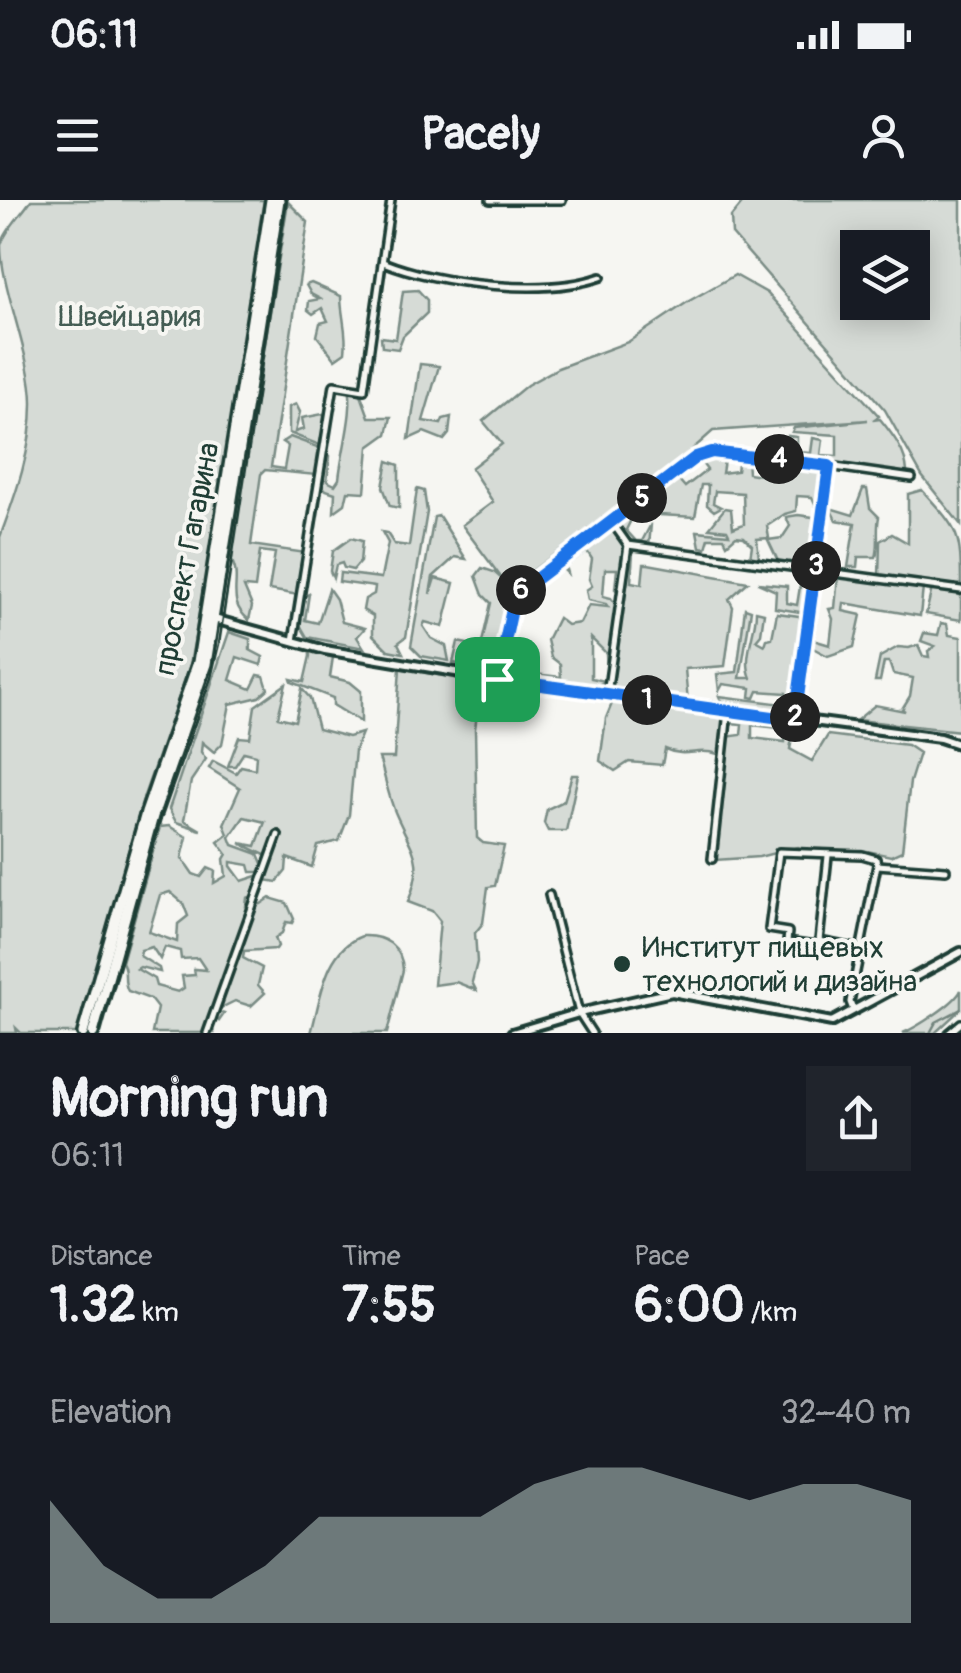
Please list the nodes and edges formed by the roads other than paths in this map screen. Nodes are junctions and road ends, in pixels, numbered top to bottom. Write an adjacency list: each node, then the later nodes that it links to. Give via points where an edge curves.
1 (271, 200): 14 (main road, проспект Гагарина)
2 (279, 200): 14 (main road, проспект Гагарина)
3 (391, 200): 6 (street)
4 (490, 200): 5 (street)
5 (562, 200)
6 (383, 262): 7 (street, via 414,274 498,286); 15 (street, via 364,390 334,385)
7 (601, 277)
8 (829, 466): 9 (street); 10 (street, via 712,452); 12 (street)
9 (912, 478)
10 (611, 521): 11 (street); 16 (street, via 515,595)
11 (628, 545): 12 (street); 17 (street)
12 (816, 570): 13 (street); 19 (street)
13 (961, 590)
14 (210, 618): 15 (street); 34 (main road, проспект Гагарина); 35 (main road, проспект Гагарина, via 201,681 153,816)
15 (293, 641): 16 (street)
16 (497, 679): 17 (street)
17 (607, 694): 18 (street)
18 (728, 711): 19 (street); 23 (street)
19 (795, 720): 20 (street)
20 (958, 743)
21 (278, 835): 36 (street)
22 (828, 856): 24 (street, via 862,855); 27 (street); 27 (street, via 779,852 769,930 788,932 786,942)
23 (712, 859)
24 (877, 865): 25 (street); 28 (street)
25 (946, 870)
26 (549, 895): 31 (street)
27 (819, 941): 28 (street)
28 (860, 950): 30 (street)
29 (961, 952): 30 (street)
30 (854, 1011): 31 (street, via 826,1022 672,992)
31 (579, 1013): 33 (street); 38 (street)
32 (961, 1023): 39 (street)
33 (527, 1030): 37 (street)
34 (82, 1033)
35 (93, 1033)
36 (207, 1033)
37 (512, 1033)
38 (592, 1033)
39 (949, 1033)

